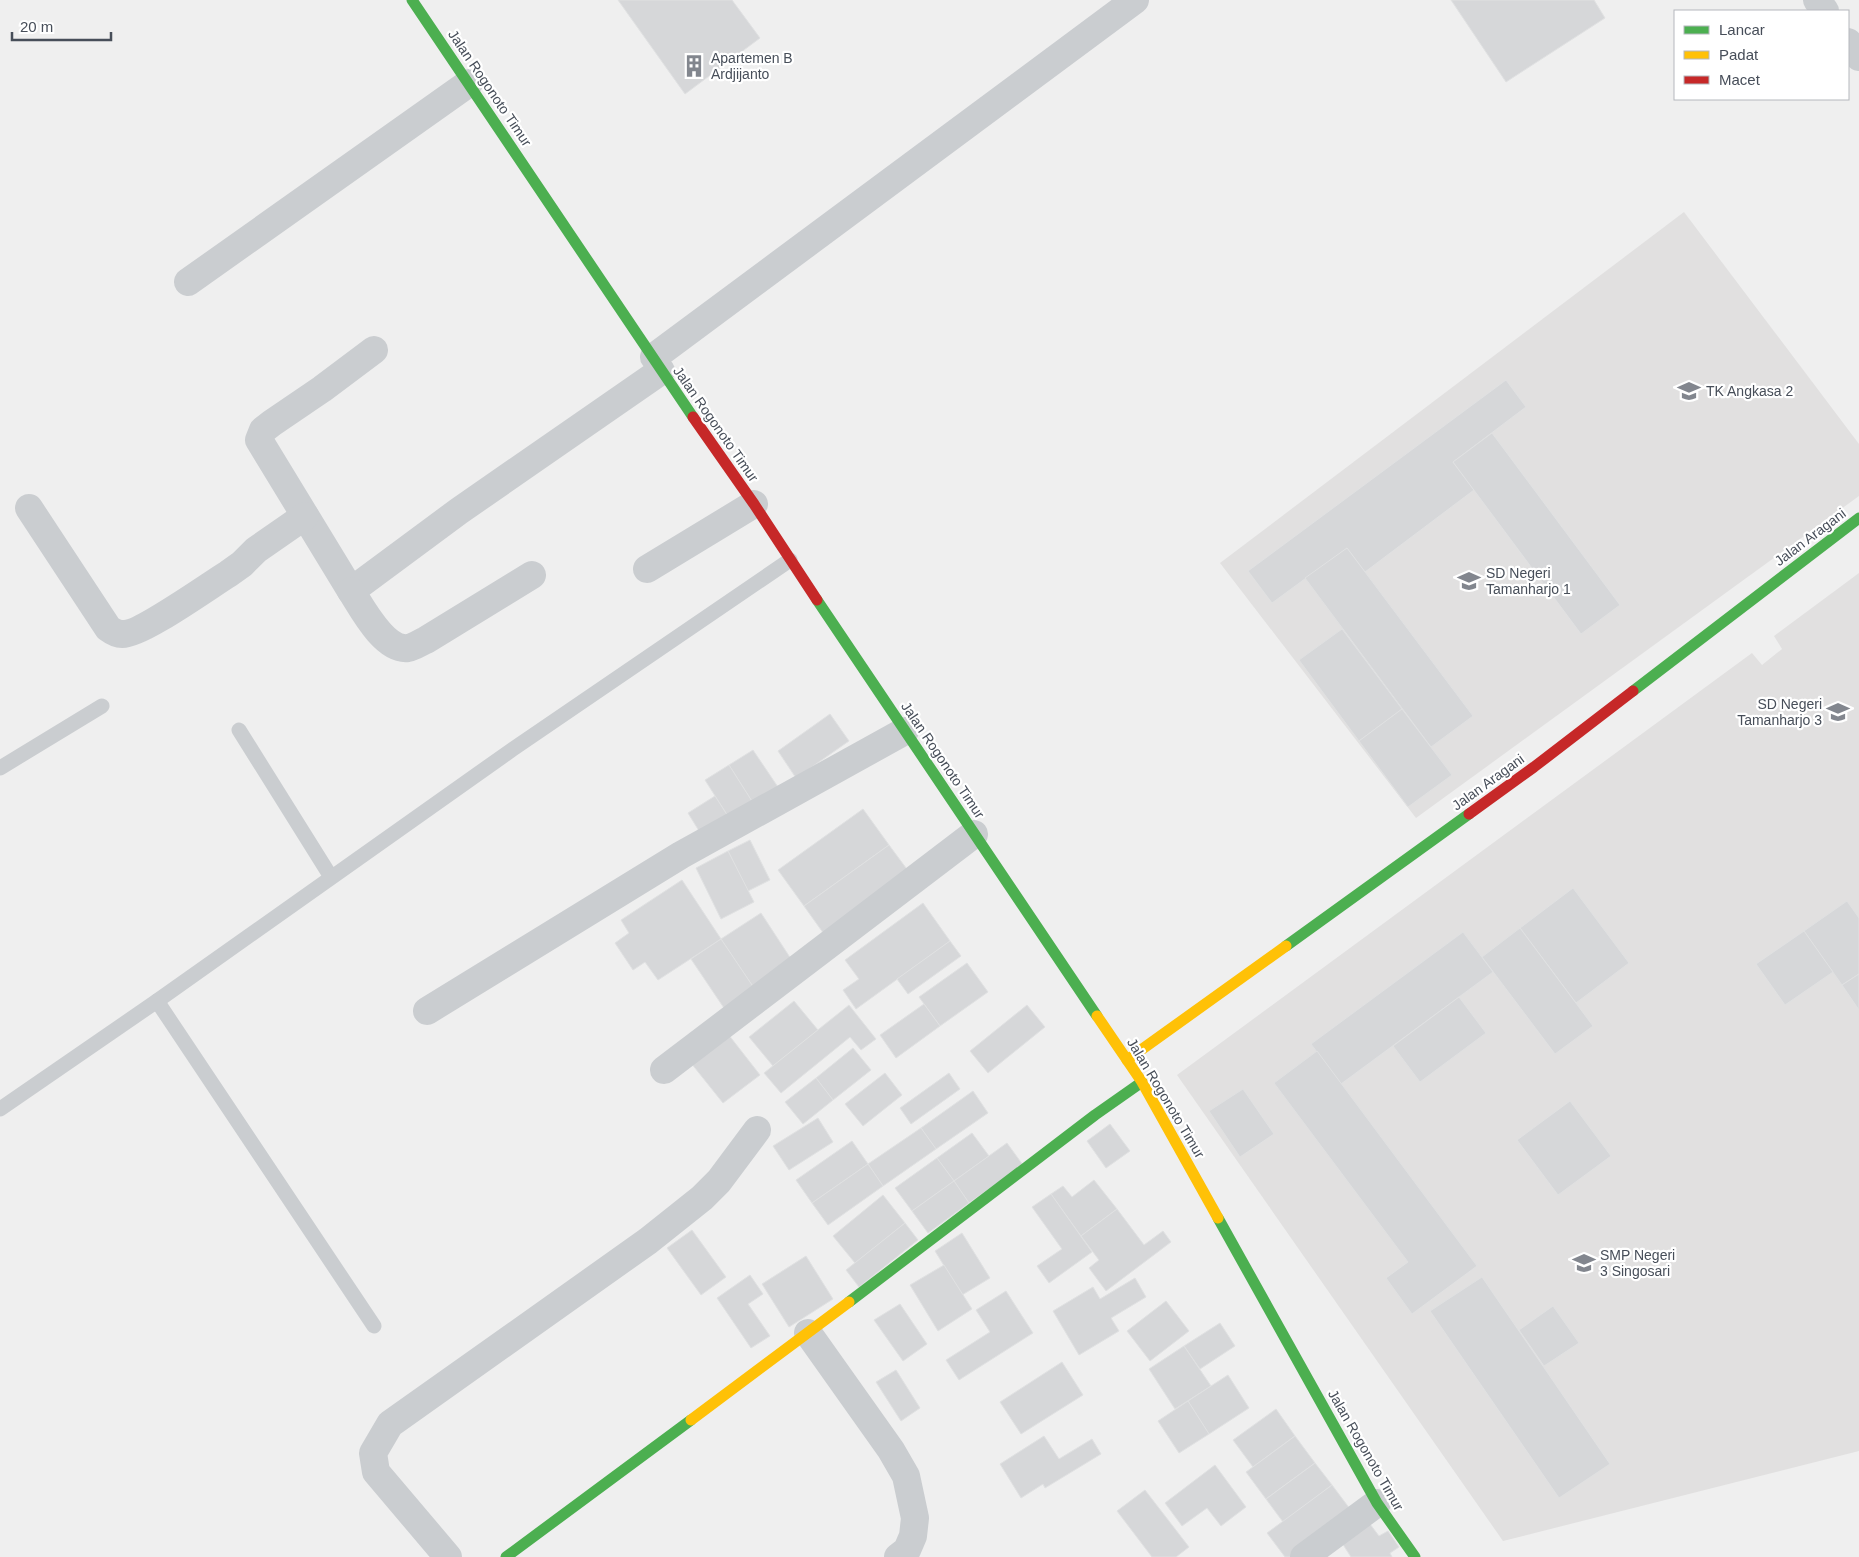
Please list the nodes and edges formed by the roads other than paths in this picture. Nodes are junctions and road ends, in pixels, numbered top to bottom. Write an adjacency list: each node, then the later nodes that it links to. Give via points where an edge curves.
1 (412, 0): 5 (main road, Jalan Rogonoto Timur)
2 (1135, 0): 8 (street)
3 (1849, 43): 4 (street)
4 (1859, 57)
5 (469, 83): 6 (street); 8 (main road, Jalan Rogonoto Timur)
6 (188, 282)
7 (374, 350): 11 (street, via 260,435 262,446)
8 (658, 364): 9 (main road, Jalan Rogonoto Timur); 16 (street)
9 (754, 504): 13 (main road, Jalan Rogonoto Timur); 14 (street)
10 (29, 508): 11 (street, via 108,628 123,635 140,629 228,574)
11 (305, 516): 16 (street)
12 (1859, 518): 25 (main road, Jalan Aragani, via 1534,768)
13 (790, 560): 19 (main road, Jalan Rogonoto Timur); 22 (lane)
14 (647, 569)
15 (532, 575): 16 (street, via 409,648 399,648 378,632)
16 (351, 591)
17 (102, 706): 20 (lane)
18 (239, 730): 22 (lane)
19 (905, 731): 21 (main road, Jalan Rogonoto Timur); 24 (street, via 681,855)
20 (0, 768)
21 (974, 834): 25 (main road, Jalan Rogonoto Timur); 26 (street)
22 (331, 877): 23 (lane)
23 (157, 1001): 28 (lane); 30 (lane)
24 (428, 1011)
25 (1127, 1060): 27 (main road, Jalan Rogonoto Timur)
26 (664, 1070)
27 (1142, 1082): 31 (main road); 32 (main road, Jalan Rogonoto Timur)
28 (0, 1109)
29 (757, 1130): 33 (street, via 725,1174 702,1198 390,1424 373,1453 376,1472)
30 (374, 1326)
31 (808, 1333): 34 (main road); 35 (street, via 906,1476 915,1518 907,1550)
32 (1377, 1503): 36 (street); 37 (main road, Jalan Rogonoto Timur)
33 (448, 1557)
34 (506, 1557)
35 (898, 1557)
36 (1304, 1557)
37 (1415, 1557)

